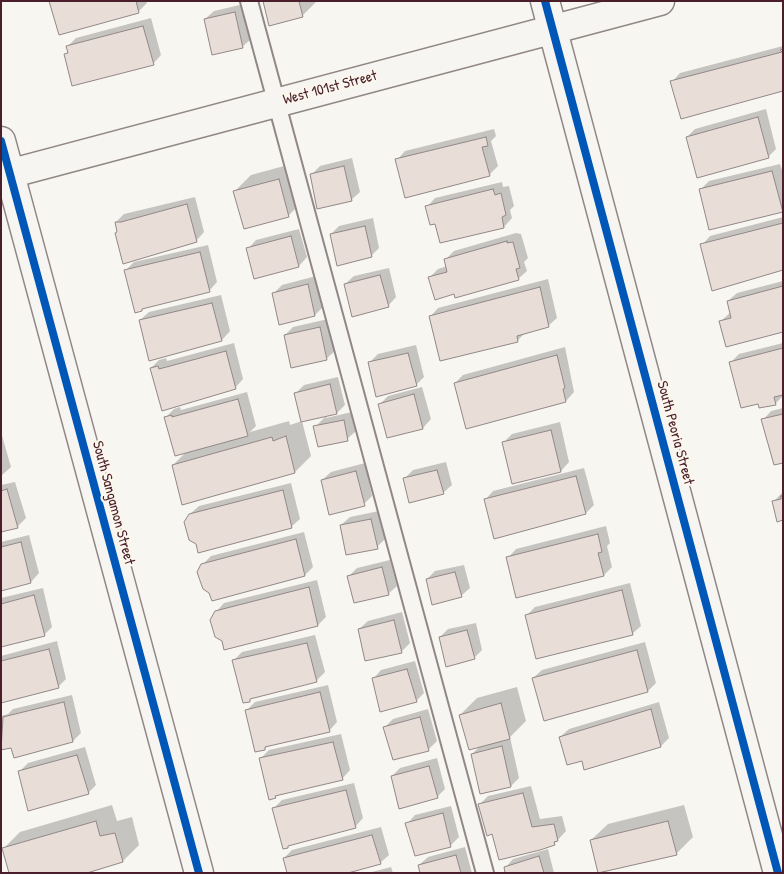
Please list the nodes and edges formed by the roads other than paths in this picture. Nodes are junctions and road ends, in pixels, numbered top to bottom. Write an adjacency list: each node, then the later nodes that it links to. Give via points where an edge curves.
1 (249, 1): 5 (lane)
2 (545, 1): 4 (street, South Peoria Street)
3 (660, 1): 4 (street, West 101st Street)
4 (553, 29): 5 (street, West 101st Street); 10 (street, South Peoria Street)
5 (276, 103): 7 (street, West 101st Street); 9 (lane)
6 (1, 141): 7 (street, South Sangamon Street)
7 (6, 175): 8 (street, South Sangamon Street)
8 (199, 873)
9 (485, 873)
10 (778, 873)

